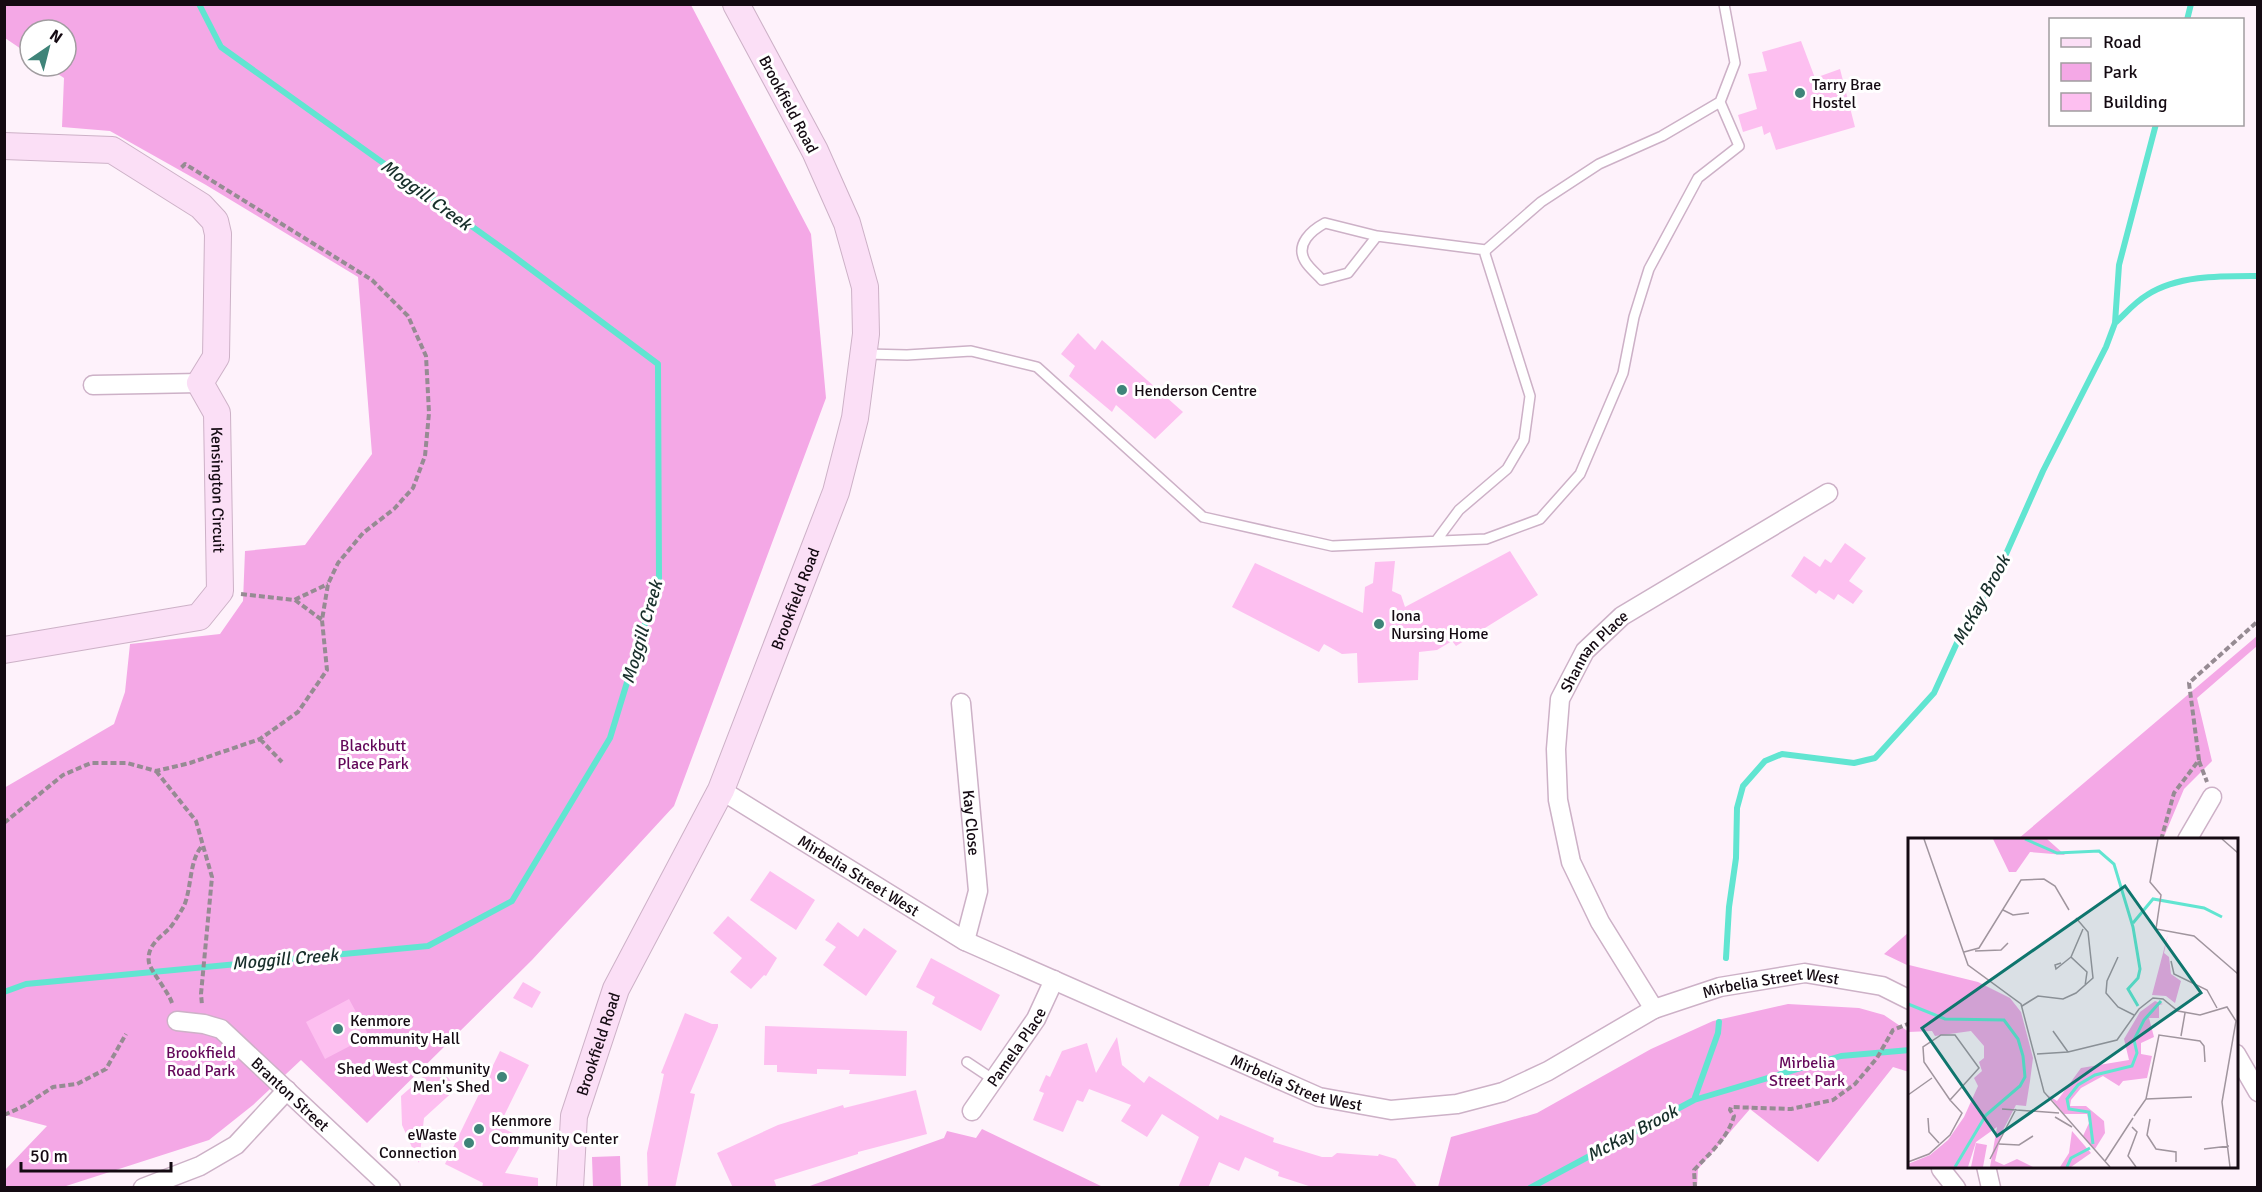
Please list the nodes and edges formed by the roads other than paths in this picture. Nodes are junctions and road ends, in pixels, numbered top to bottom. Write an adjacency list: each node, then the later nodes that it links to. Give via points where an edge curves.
1 (736, 4): 7 (main road, Brookfield Road, via 815,151 847,223 865,287)
2 (1724, 4): 3 (lane, via 1735,63)
3 (1720, 102): 6 (lane, via 1662,136 1599,164 1541,202); 11 (lane, via 1739,146 1698,178 1648,269 1623,373 1580,474 1540,519 1486,539)
4 (4, 146): 8 (main road, via 112,150 201,206 215,221 216,357)
5 (1377, 236): 5 (lane, via 1348,273 1322,280 1304,260 1303,244 1310,231 1325,223); 6 (lane)
6 (1486, 250): 11 (lane, via 1530,396 1524,440 1507,469 1459,510)
7 (864, 354): 11 (lane, via 971,351 1037,367 1203,517 1332,546); 14 (main road, Brookfield Road, via 855,418 836,492)
8 (200, 383): 9 (street); 12 (main road, Kensington Circuit, via 217,413 220,591 199,617)
9 (93, 385)
10 (1828, 493): 20 (street, Shannan Place, via 1622,616 1585,651 1560,699 1556,749 1558,800 1571,862 1600,922)
11 (1436, 541)
12 (4, 650)
13 (961, 703): 17 (street, Kay Close, via 978,891)
14 (721, 790): 17 (street, Mirbelia Street West); 32 (main road, Brookfield Road, via 616,990 574,1116)
15 (2212, 797): 16 (street)
16 (2188, 838)
17 (965, 941): 18 (street, Mirbelia Street West)
18 (1054, 980): 20 (street, Mirbelia Street West, via 1319,1097 1391,1110 1457,1104 1503,1092 1548,1071); 24 (street, Pamela Place, via 1036,1019)
19 (1908, 999): 20 (street, Mirbelia Street West, via 1882,986 1805,973 1720,987)
20 (1654, 1010)
21 (177, 1021): 25 (street, Branton Street, via 221,1029)
22 (2238, 1057): 26 (street)
23 (968, 1062): 24 (lane)
24 (994, 1080): 27 (street, Pamela Place)
25 (287, 1090): 30 (street, via 236,1145 200,1166); 31 (street, Branton Street)
26 (2258, 1092)
27 (972, 1111)
28 (1942, 1168): 33 (street)
29 (1986, 1168): 34 (street)
30 (143, 1188)
31 (392, 1188)
32 (570, 1188)
33 (1956, 1188)
34 (1990, 1188)

